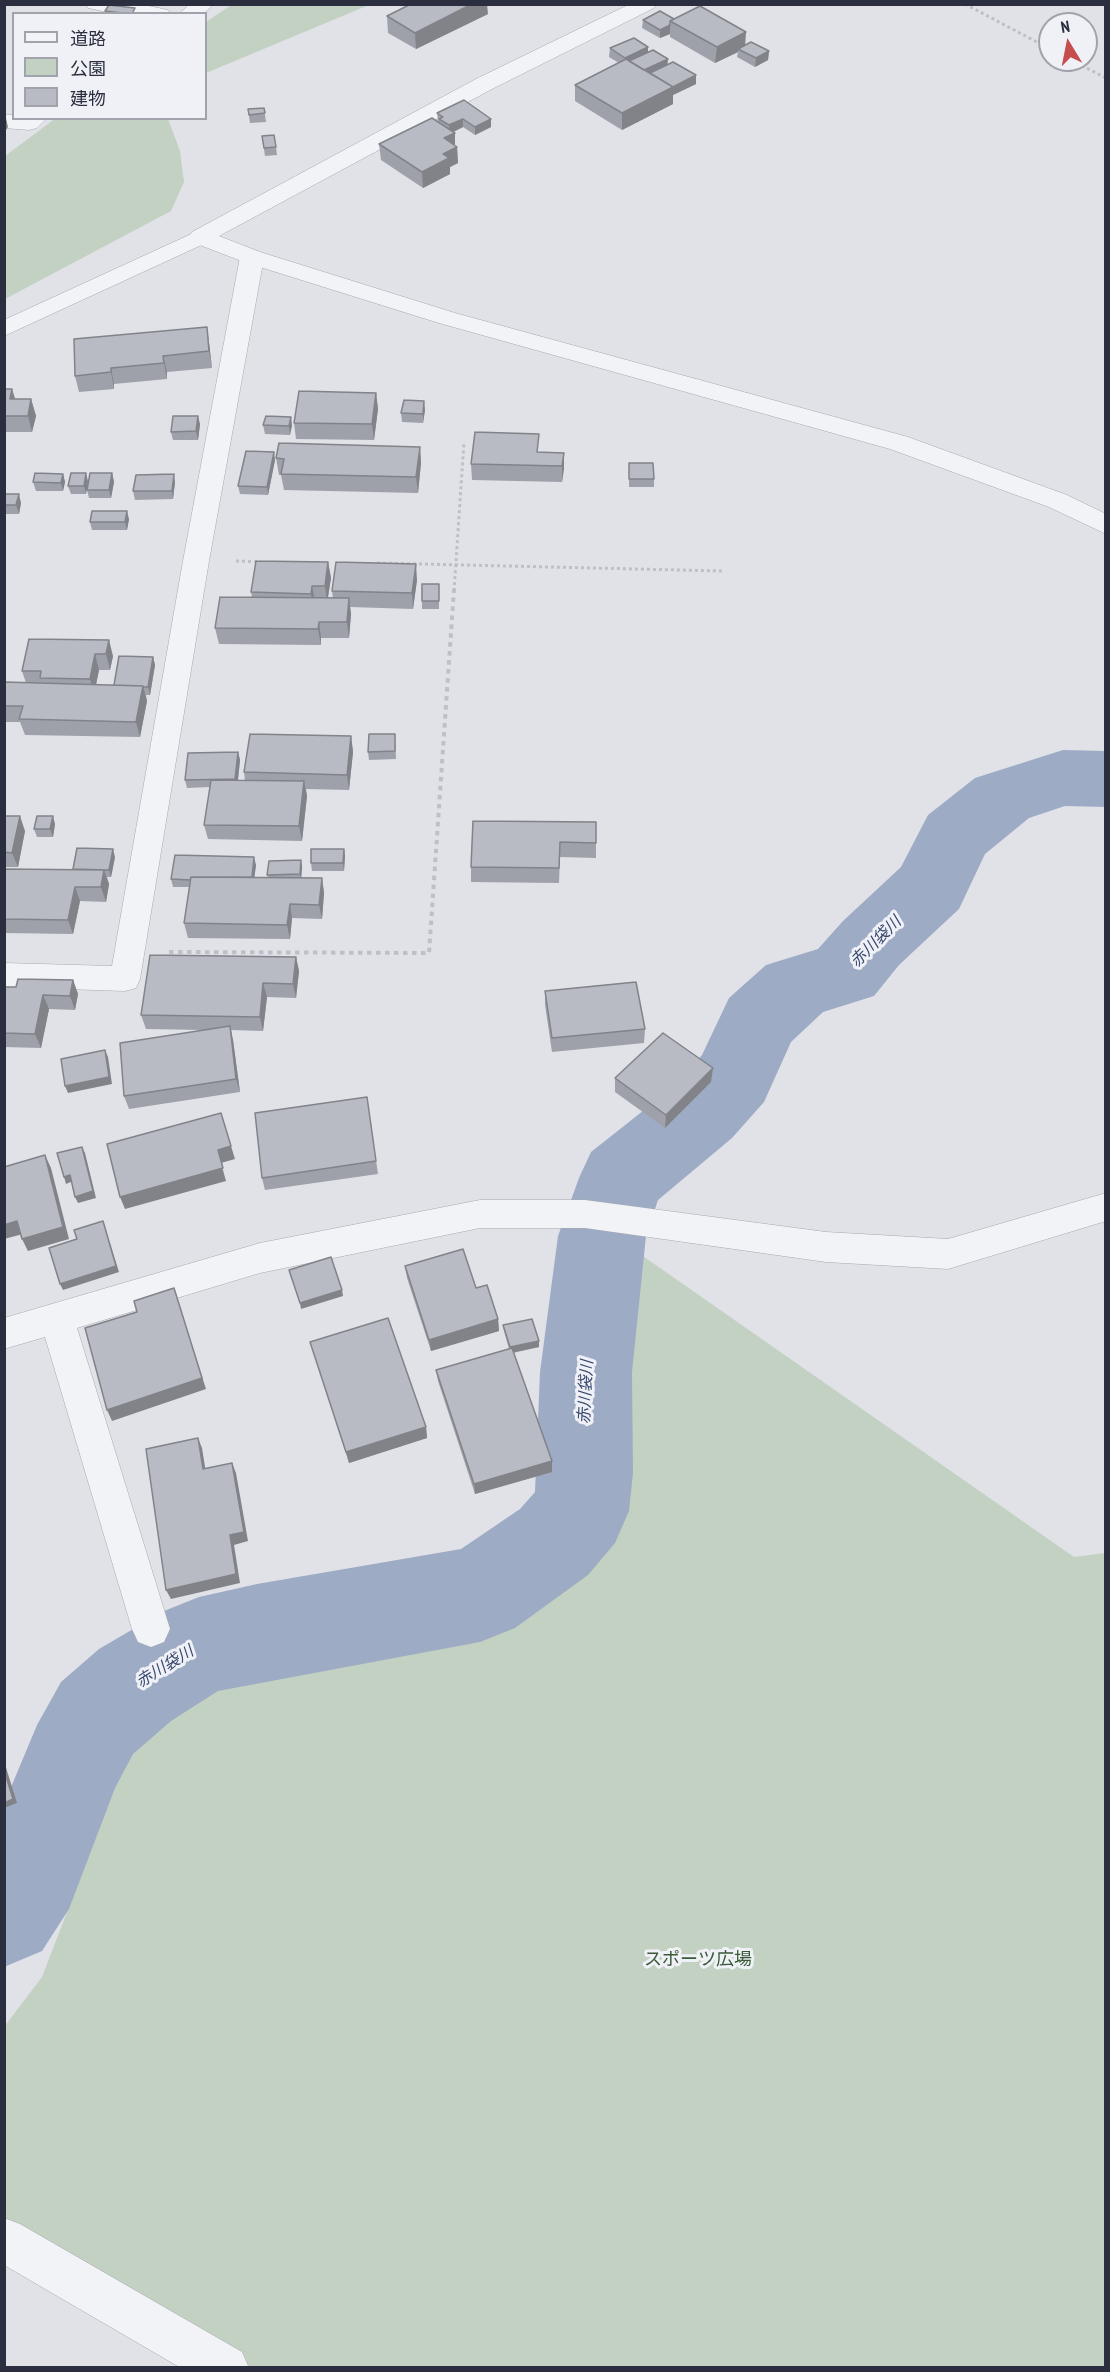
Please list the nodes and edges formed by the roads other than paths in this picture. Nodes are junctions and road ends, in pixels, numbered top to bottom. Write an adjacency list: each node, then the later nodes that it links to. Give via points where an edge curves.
1 (647, 4): 6 (street, via 484,84)
2 (98, 5): 3 (street)
3 (147, 12)
4 (34, 120): 5 (street)
5 (4, 121)
6 (200, 237): 7 (street); 8 (street)
7 (252, 257): 9 (street, via 447,318 899,443 1058,501); 10 (street, via 125,979)
8 (4, 329)
9 (1106, 525)
10 (4, 975)
11 (1106, 1207): 12 (street, via 948,1254 826,1247 585,1214 480,1214 260,1258)
12 (57, 1318): 13 (street); 14 (street)
13 (4, 1334)
14 (151, 1629)
15 (4, 2240): 16 (street)
16 (226, 2367)

